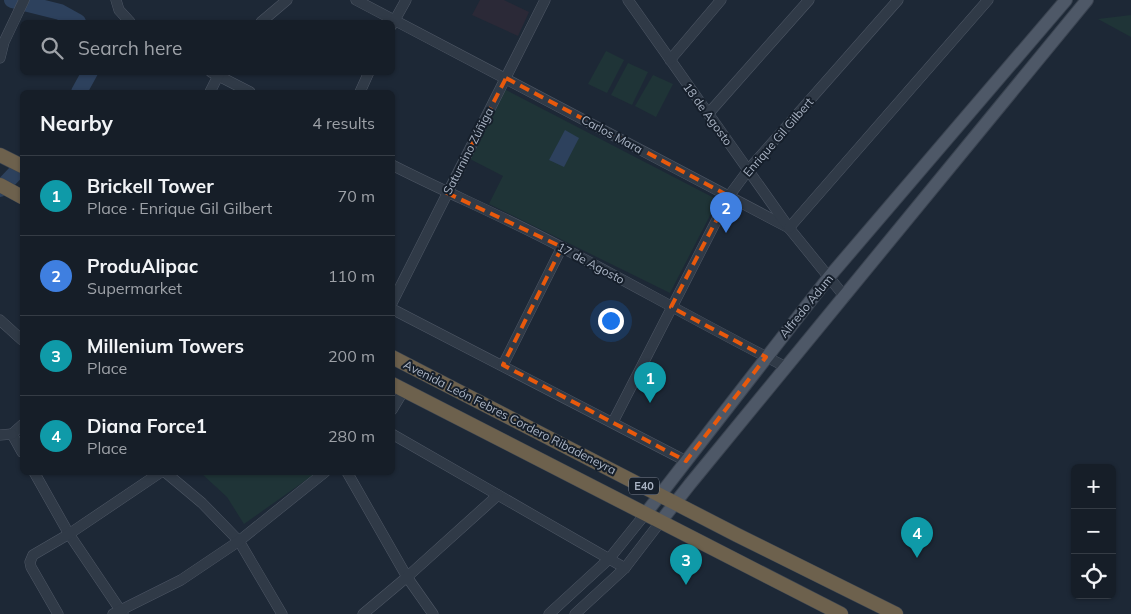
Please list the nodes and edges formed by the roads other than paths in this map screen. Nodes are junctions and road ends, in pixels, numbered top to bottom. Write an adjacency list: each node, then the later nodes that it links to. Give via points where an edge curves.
1 (24, 0): 19 (street)
2 (116, 0): 14 (street, via 119,10)
3 (288, 0): 15 (street)
4 (356, 0): 16 (street, Carlos Mara)
5 (406, 0): 17 (street)
6 (545, 0): 25 (street, Saturnino Zúñiga)
7 (721, 0): 21 (street)
8 (809, 0): 29 (street)
9 (898, 0): 33 (street, Enrique Gil Gilbert)
10 (988, 0): 38 (street)
11 (1066, 0): 40 (main road, Alfredo Adum)
12 (1087, 0): 41 (main road, Alfredo Adum)
13 (631, 1): 21 (street, 18 de Agosto)
14 (128, 20)
15 (264, 20)
16 (388, 20)
17 (395, 20)
18 (395, 24): 25 (street, Carlos Mara)
19 (3, 42): 20 (street)
20 (0, 58)
21 (670, 60): 29 (street, 18 de Agosto)
22 (216, 75): 26 (street)
23 (218, 75): 27 (street)
24 (368, 75): 28 (street)
25 (506, 78): 35 (street, Saturnino Zúñiga); 37 (street, Carlos Mara)
26 (211, 90)
27 (246, 90)
28 (361, 90)
29 (708, 114): 33 (street, 18 de Agosto)
30 (0, 155): 31 (highway)
31 (20, 165)
32 (395, 167): 35 (street, 17 de Agosto)
33 (748, 170): 37 (street, Enrique Gil Gilbert); 38 (street, 18 de Agosto)
34 (0, 185): 36 (highway)
35 (447, 193): 39 (street, 17 de Agosto); 42 (street, Saturnino Zúñiga)
36 (20, 195)
37 (729, 196): 38 (street, Carlos Mara); 43 (street, Enrique Gil Gilbert)
38 (789, 228): 40 (street, Carlos Mara)
39 (562, 247): 43 (street, 17 de Agosto); 49 (street)
40 (829, 277): 41 (street, Carlos Mara); 47 (main road, Alfredo Adum)
41 (845, 297): 50 (main road, Alfredo Adum)
42 (395, 298)
43 (671, 307): 47 (street, 17 de Agosto); 54 (street, Enrique Gil Gilbert)
44 (395, 311): 49 (street)
45 (0, 320): 46 (street)
46 (20, 338)
47 (766, 357): 50 (street, 17 de Agosto); 60 (main road, Alfredo Adum)
48 (395, 358): 51 (highway, Avenida León Febres Cordero Ribadeneyra / E40)
49 (503, 365): 54 (street)
50 (786, 367): 68 (main road, Alfredo Adum)
51 (428, 374): 52 (highway); 67 (highway, Avenida León Febres Cordero Ribadeneyra / E40)
52 (404, 390): 53 (street); 69 (highway, Avenida León Febres Cordero Ribadeneyra / E40)
53 (395, 405)
54 (612, 422): 60 (street)
55 (20, 427): 56 (street)
56 (12, 434): 57 (street); 59 (street)
57 (0, 435)
58 (395, 436): 66 (street)
59 (20, 448)
60 (686, 461): 67 (main road, Alfredo Adum)
61 (36, 475): 71 (street)
62 (158, 475): 71 (street)
63 (167, 475): 72 (street, via 202,503)
64 (321, 475): 72 (street)
65 (349, 475): 75 (street)
66 (498, 495): 73 (street); 75 (street)
67 (660, 495): 68 (highway, Avenida León Febres Cordero Ribadeneyra / E40); 69 (main road, Alfredo Adum)
68 (676, 503): 70 (main road, Alfredo Adum); 86 (highway, Avenida León Febres Cordero Ribadeneyra / E40)
69 (646, 513): 70 (highway, Avenida León Febres Cordero Ribadeneyra / E40); 73 (street, Alfredo Adum)
70 (661, 522): 74 (street, Alfredo Adum); 85 (highway, Avenida León Febres Cordero Ribadeneyra / E40)
71 (69, 534): 77 (street); 78 (street, via 33,555 30,562)
72 (239, 541): 77 (street, via 181,580); 79 (street)
73 (609, 559): 74 (street); 76 (street, Alfredo Adum)
74 (625, 568): 84 (street, Alfredo Adum)
75 (408, 577): 80 (street); 81 (street)
76 (560, 604): 82 (street, Alfredo Adum); 83 (street)
77 (119, 613)
78 (58, 614)
79 (282, 614)
80 (363, 614)
81 (433, 614)
82 (549, 614)
83 (570, 614)
84 (575, 614)
85 (841, 614)
86 (896, 614)

